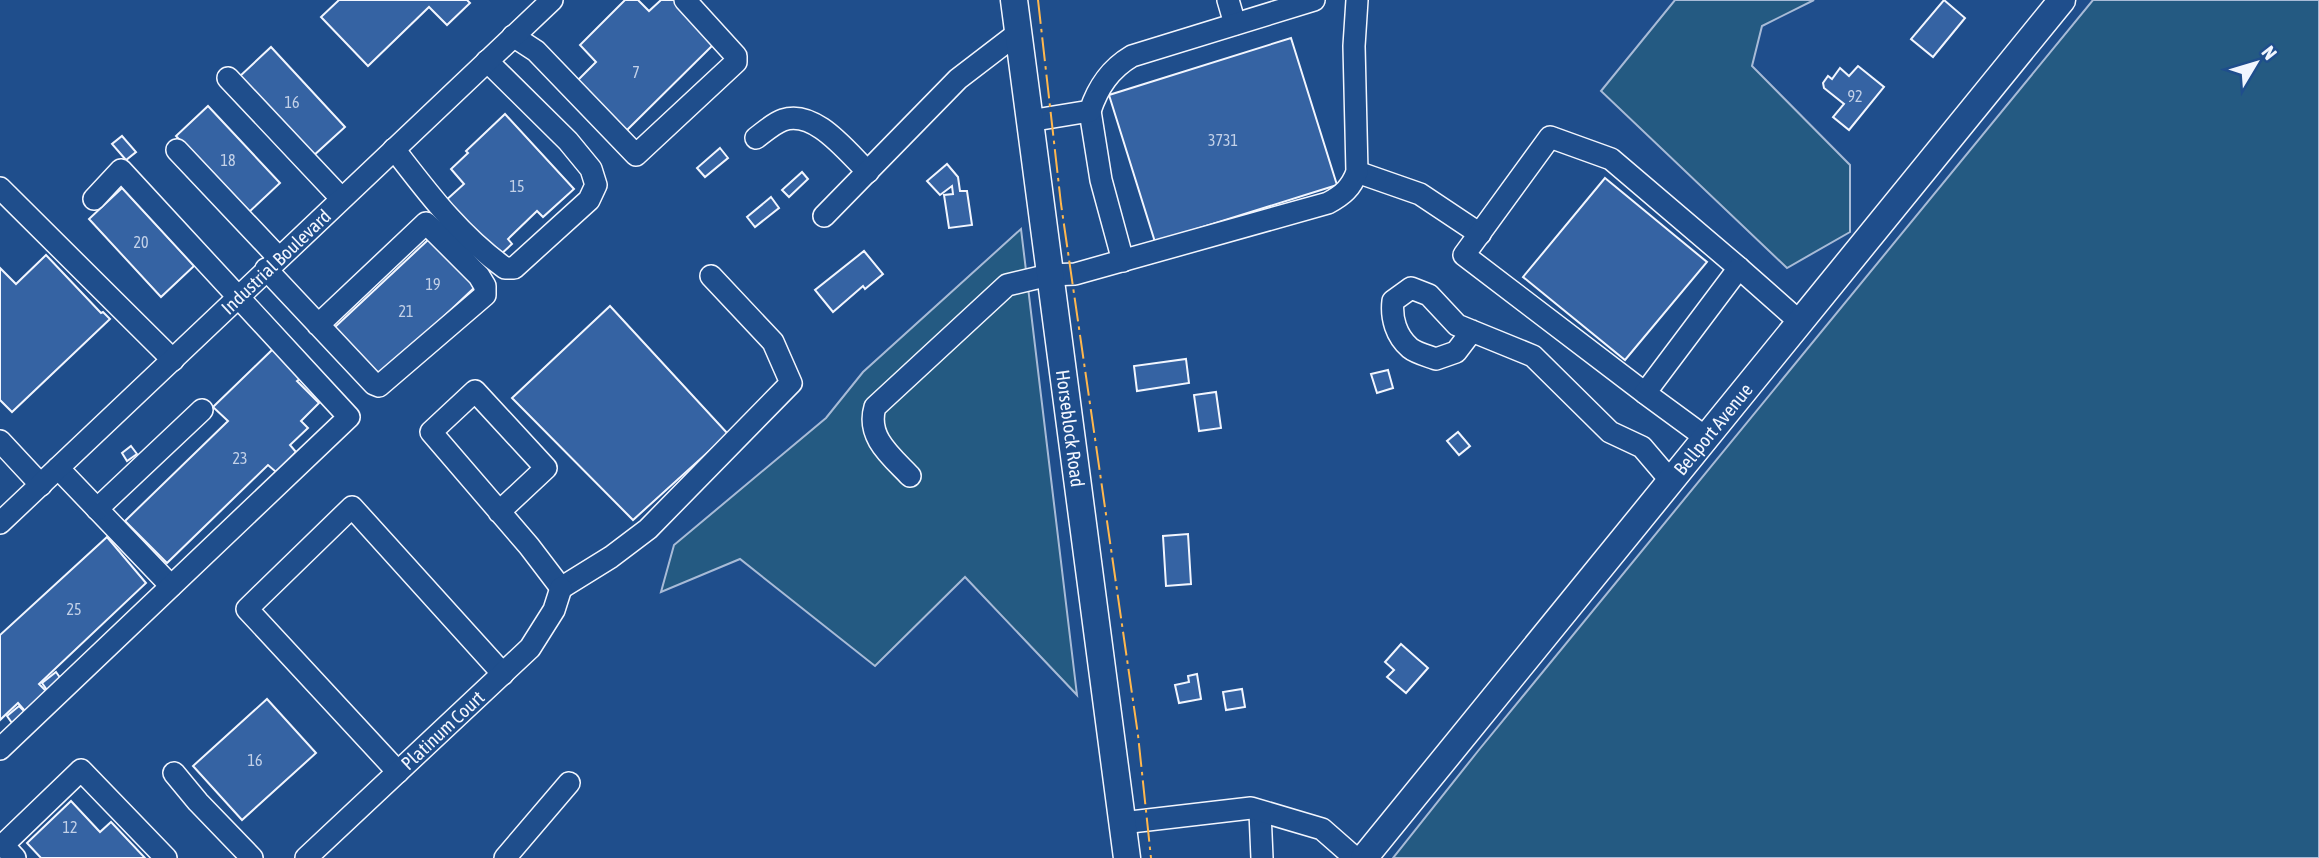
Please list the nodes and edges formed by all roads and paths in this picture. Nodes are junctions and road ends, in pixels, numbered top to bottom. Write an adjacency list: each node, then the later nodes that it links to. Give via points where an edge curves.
1 (552, 0): 10 (street, Industrial Boulevard)
2 (685, 0): 10 (street, via 736,56 736,62 636,155 536,51)
3 (1014, 0): 9 (main road, Horseblock Road)
4 (1228, 0): 8 (street)
5 (1314, 0): 8 (street)
6 (1357, 0): 19 (street, via 1353,46)
7 (2062, 0): 31 (main road, Bellport Avenue)
8 (1235, 24): 13 (street, via 1118,64 1098,89)
9 (1018, 33): 14 (main road, Horseblock Road); 18 (street, via 958,79)
10 (513, 36): 11 (street, Industrial Boulevard)
11 (487, 61): 16 (street, Industrial Boulevard); 16 (street, via 592,169 596,185 589,200 514,268 505,268 459,230)
12 (228, 78): 21 (street)
13 (1090, 111): 14 (street); 25 (street, via 1101,180)
14 (1029, 121): 28 (main road, Horseblock Road)
15 (756, 138): 18 (street, via 782,120 799,117 817,124)
16 (394, 149): 21 (street, Industrial Boulevard)
17 (177, 150): 26 (street)
18 (868, 172): 23 (street)
19 (1357, 172): 24 (street, via 1420,194); 25 (street, via 1353,184 1328,203)
20 (0, 188): 34 (street)
21 (341, 198): 26 (street, Industrial Boulevard)
22 (94, 199): 30 (street, via 121,170)
23 (824, 216)
24 (1480, 234): 27 (street, via 1550,137 1611,159); 35 (street, via 1464,255)
25 (1123, 261): 28 (street, via 1075,274)
26 (272, 263): 30 (street, Industrial Boulevard); 32 (street)
27 (1739, 268): 31 (street); 35 (street)
28 (1049, 275): 40 (street, via 1007,285 875,407 871,419 874,433); 54 (main road, Horseblock Road)
29 (711, 276): 47 (street, via 773,342 791,383 648,529)
30 (238, 298): 34 (street, Industrial Boulevard); 46 (street, via 349,417)
31 (1800, 321): 37 (main road, Bellport Avenue)
32 (318, 325): 32 (street, via 379,386 485,295 485,286 426,223)
33 (1472, 331): 41 (street, via 1533,356 1610,432 1642,447)
34 (173, 360): 39 (street, Industrial Boulevard)
35 (1646, 393): 37 (street)
36 (202, 410): 43 (street)
37 (1705, 437): 41 (main road, Bellport Avenue)
38 (0, 441): 42 (street)
39 (58, 468): 42 (street, Industrial Boulevard); 43 (street)
40 (910, 476)
41 (1671, 481): 63 (main road, Bellport Avenue)
42 (41, 485): 45 (street, Industrial Boulevard)
43 (97, 509): 46 (street)
44 (499, 512): 44 (street, via 430,432 475,391 546,468); 47 (street)
45 (0, 523)
46 (171, 586): 49 (street)
47 (561, 588): 48 (street, Platinum Court, via 542,631)
48 (503, 674): 50 (street, Platinum Court); 50 (street, via 352,507 247,609)
49 (0, 750)
50 (398, 772): 58 (street, Platinum Court)
51 (174, 773): 57 (street)
52 (569, 783): 59 (street)
53 (1260, 812): 54 (street, via 1251,808); 61 (street); 62 (street, via 1322,829)
54 (1122, 823): 60 (main road, Horseblock Road)
55 (15, 858): 56 (street, via 3,845 81,770)
56 (166, 858)
57 (252, 858)
58 (306, 858)
59 (505, 858)
60 (1127, 858)
61 (1262, 858)
62 (1355, 858)
63 (1364, 858)

